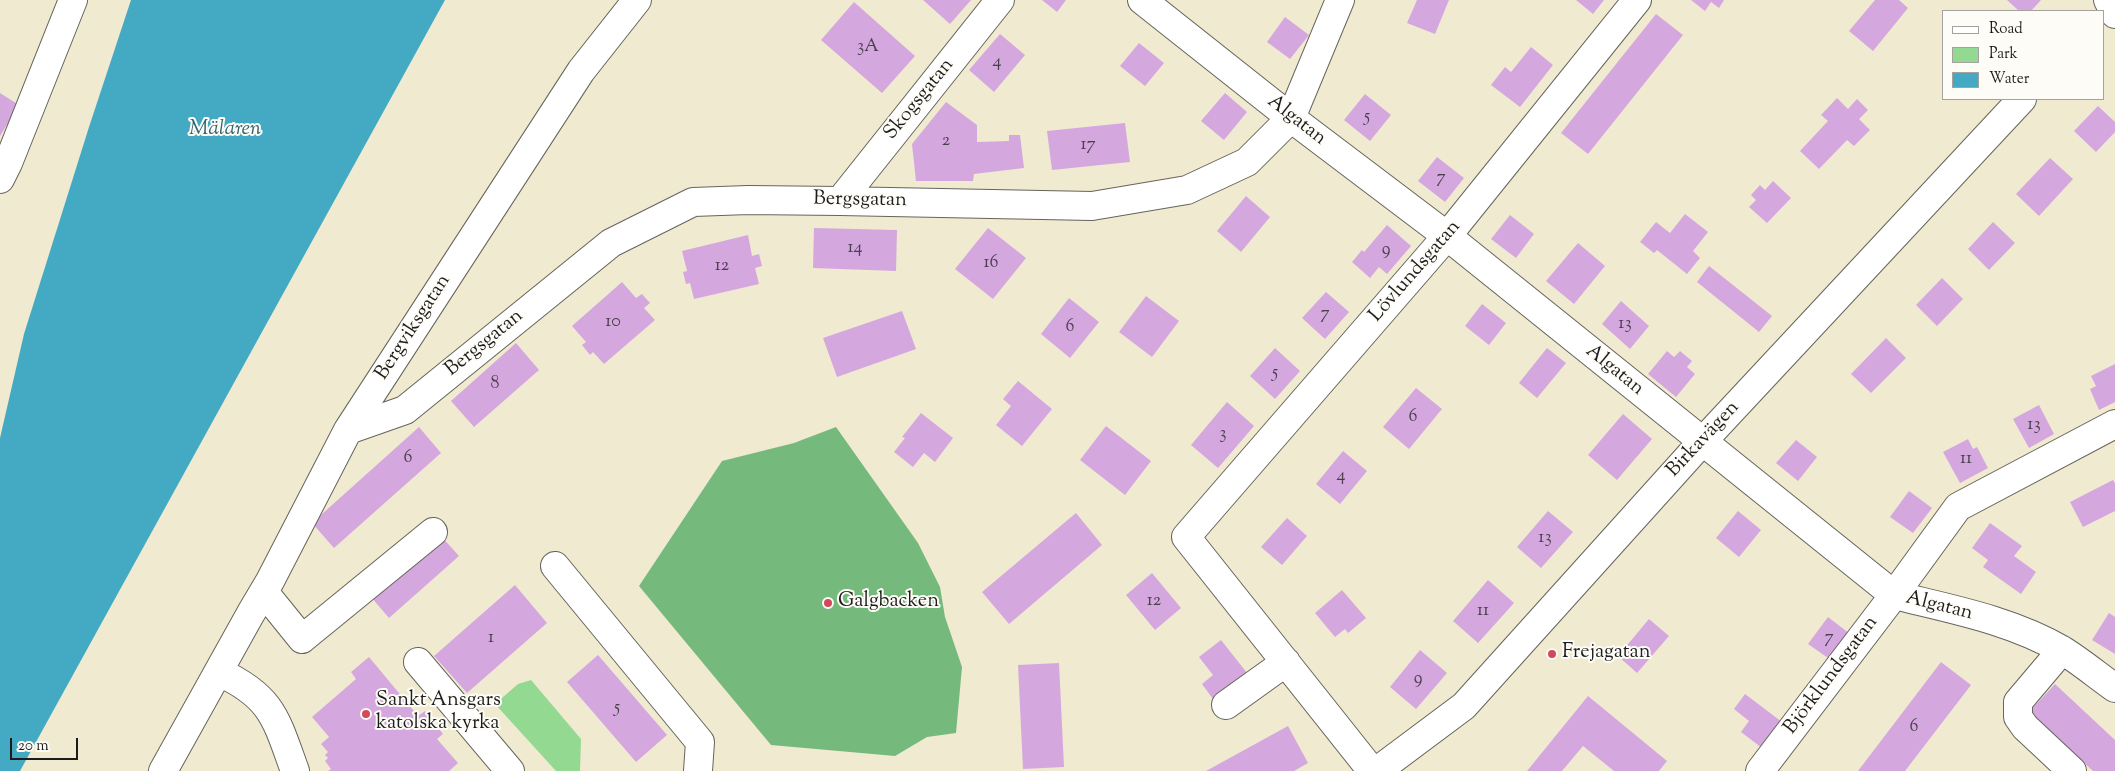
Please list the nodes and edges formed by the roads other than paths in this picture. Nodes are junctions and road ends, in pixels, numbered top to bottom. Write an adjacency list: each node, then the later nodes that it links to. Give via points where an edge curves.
1 (73, 0): 9 (street)
2 (636, 0): 13 (street, Bergviksgatan, via 581,71)
3 (1000, 0): 10 (street, Skogsgatan)
4 (1142, 0): 8 (street, Algatan)
5 (1340, 0): 8 (street, Bergsgatan)
6 (1637, 0): 11 (street, Lövlundsgatan)
7 (2021, 100): 14 (street, Birkavägen)
8 (1291, 118): 10 (street, Bergsgatan, via 1247,162 1188,190 1092,206); 11 (street, Algatan)
9 (0, 179)
10 (840, 201): 13 (street, Bergsgatan, via 692,202 612,243 405,410)
11 (1447, 236): 14 (street, Algatan); 21 (street, Lövlundsgatan, via 1186,537)
12 (2115, 424): 18 (street, Björklundsgatan, via 1958,507)
13 (348, 430): 17 (street, Bergviksgatan)
14 (1702, 442): 18 (street, Algatan); 30 (street, Birkavägen, via 1464,706)
15 (433, 532): 17 (street, via 306,644)
16 (555, 566): 28 (street, via 700,742)
17 (264, 592): 22 (street, Bergviksgatan)
18 (1894, 595): 19 (street, Algatan, via 1975,615 2029,634); 31 (street, Björklundsgatan)
19 (2062, 650): 23 (street, Algatan); 32 (street, via 2018,702 2018,717)
20 (418, 662): 27 (street)
21 (1286, 662): 24 (street); 29 (street)
22 (219, 672): 25 (street, Bergviksgatan); 26 (street, via 243,683 277,720)
23 (2115, 688)
24 (1226, 705)
25 (163, 771)
26 (295, 771)
27 (510, 771)
28 (698, 771)
29 (1372, 771)
30 (1378, 771)
31 (1760, 771)
32 (2072, 771)

